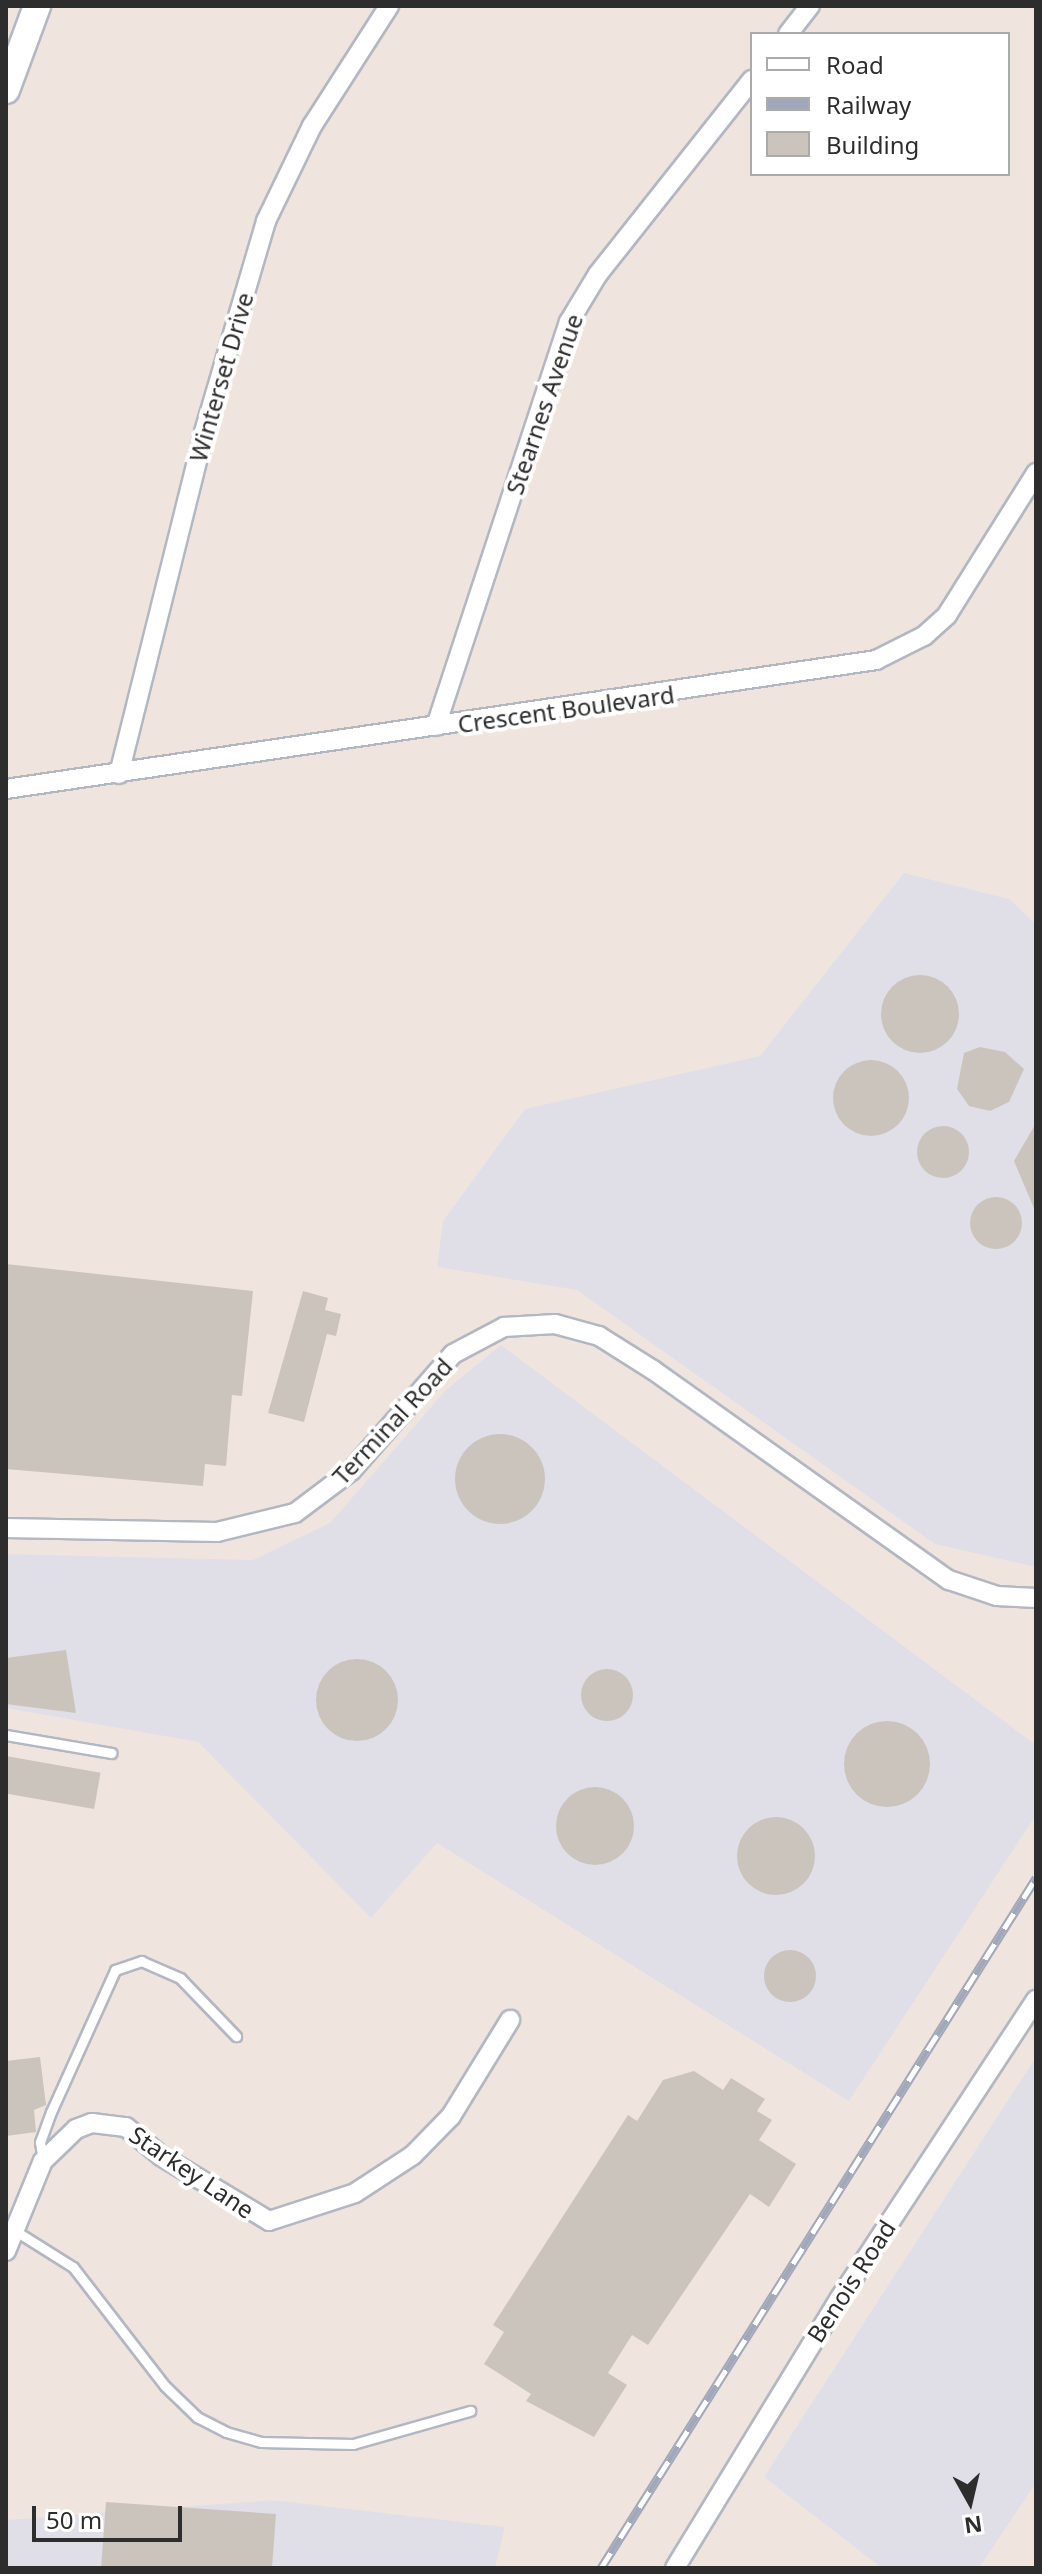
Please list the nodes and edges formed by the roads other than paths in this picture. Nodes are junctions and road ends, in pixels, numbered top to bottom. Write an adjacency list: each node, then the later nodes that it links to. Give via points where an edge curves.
1 (37, 6): 6 (main road)
2 (389, 6): 9 (street, Winterset Drive, via 312,126 266,221 204,432)
3 (810, 6): 4 (street)
4 (790, 32)
5 (750, 83): 8 (street, Stearnes Avenue, via 598,274 569,322)
6 (6, 90)
7 (1036, 473): 8 (street, Crescent Boulevard, via 954,606 901,650 677,694)
8 (436, 726): 9 (street, Crescent Boulevard)
9 (119, 774): 10 (street, Crescent Boulevard)
10 (6, 789)
11 (6, 1528): 12 (street, Terminal Road, via 217,1532 295,1513 351,1471 453,1354 504,1327 555,1324 599,1336 653,1370 949,1580 997,1596)
12 (1036, 1598)
13 (6, 1735): 14 (lane)
14 (111, 1753)
15 (1036, 2000): 22 (street, Benois Road, via 840,2298)
16 (510, 2020): 18 (street, Starkey Lane, via 451,2116 413,2155 355,2193 289,2219 258,2218 209,2181 161,2156 137,2134 110,2123 76,2129)
17 (236, 2036): 18 (lane, via 180,1978 141,1961 115,1970 51,2112 40,2142)
18 (43, 2161): 19 (street, Starkey Lane)
19 (14, 2230): 20 (street, Starkey Lane); 21 (lane, via 73,2267 165,2386 197,2417 226,2432 261,2442 353,2444)
20 (6, 2251)
21 (470, 2411)
22 (675, 2568)

